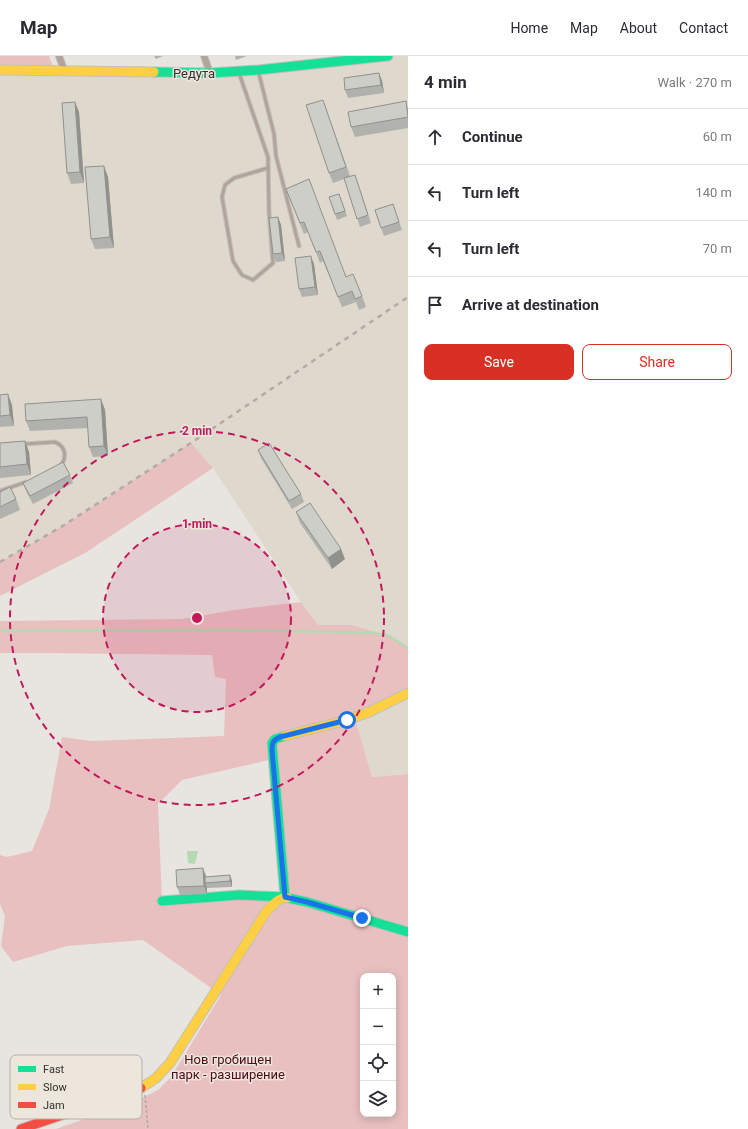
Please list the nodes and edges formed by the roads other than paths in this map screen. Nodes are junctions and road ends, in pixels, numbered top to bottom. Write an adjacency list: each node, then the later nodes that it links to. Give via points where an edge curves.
1 (59, 56): 6 (street)
2 (204, 56): 8 (street)
3 (388, 56): 5 (street, Редута)
4 (0, 70): 6 (street, Редута)
5 (258, 70): 7 (street, Редута); 10 (lane)
6 (65, 72): 8 (street, Редута)
7 (239, 72): 8 (street, Редута); 9 (lane, via 268,157)
8 (210, 74)
9 (268, 168): 9 (lane, via 234,178 225,185 222,197 233,261 242,276 253,280 273,263)
10 (299, 246)
11 (24, 444): 12 (lane, via 59,444 65,453)
12 (61, 466)
13 (31, 480): 14 (lane)
14 (0, 491)
15 (408, 693): 16 (street, via 347,720 274,739 272,743)
16 (285, 897): 17 (street, via 234,895); 18 (street); 19 (street, via 266,912 170,1063 160,1075)
17 (162, 901)
18 (408, 932)
19 (142, 1088)
20 (50, 1119): 21 (street)
21 (21, 1129)

